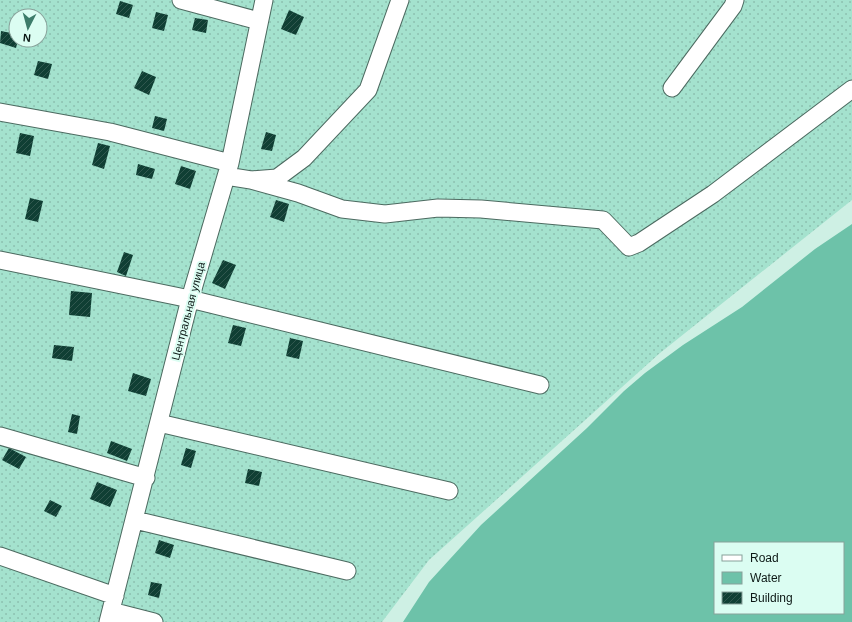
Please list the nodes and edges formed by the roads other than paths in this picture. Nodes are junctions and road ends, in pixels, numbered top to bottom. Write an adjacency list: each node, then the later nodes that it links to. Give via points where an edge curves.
1 (181, 0): 5 (street)
2 (264, 0): 5 (street, Центральная улица)
3 (400, 0): 10 (street, via 368,90 304,158 277,178)
4 (735, 0): 6 (street)
5 (259, 21): 9 (street, Центральная улица)
6 (672, 88)
7 (852, 89): 10 (street, via 713,194 629,247 603,220 481,209 438,208 386,214 342,209)
8 (0, 112): 9 (street, via 110,132)
9 (228, 169): 10 (street); 12 (street, Центральная улица)
10 (251, 180)
11 (0, 260): 12 (street)
12 (190, 299): 13 (street); 14 (street, Центральная улица)
13 (540, 385)
14 (159, 423): 16 (street, Центральная улица); 17 (street)
15 (0, 436): 16 (street)
16 (146, 478): 18 (street, Центральная улица)
17 (449, 491)
18 (135, 520): 20 (street); 21 (street, Центральная улица)
19 (0, 556): 21 (street)
20 (347, 571)
21 (112, 610): 22 (street)
22 (154, 622)

